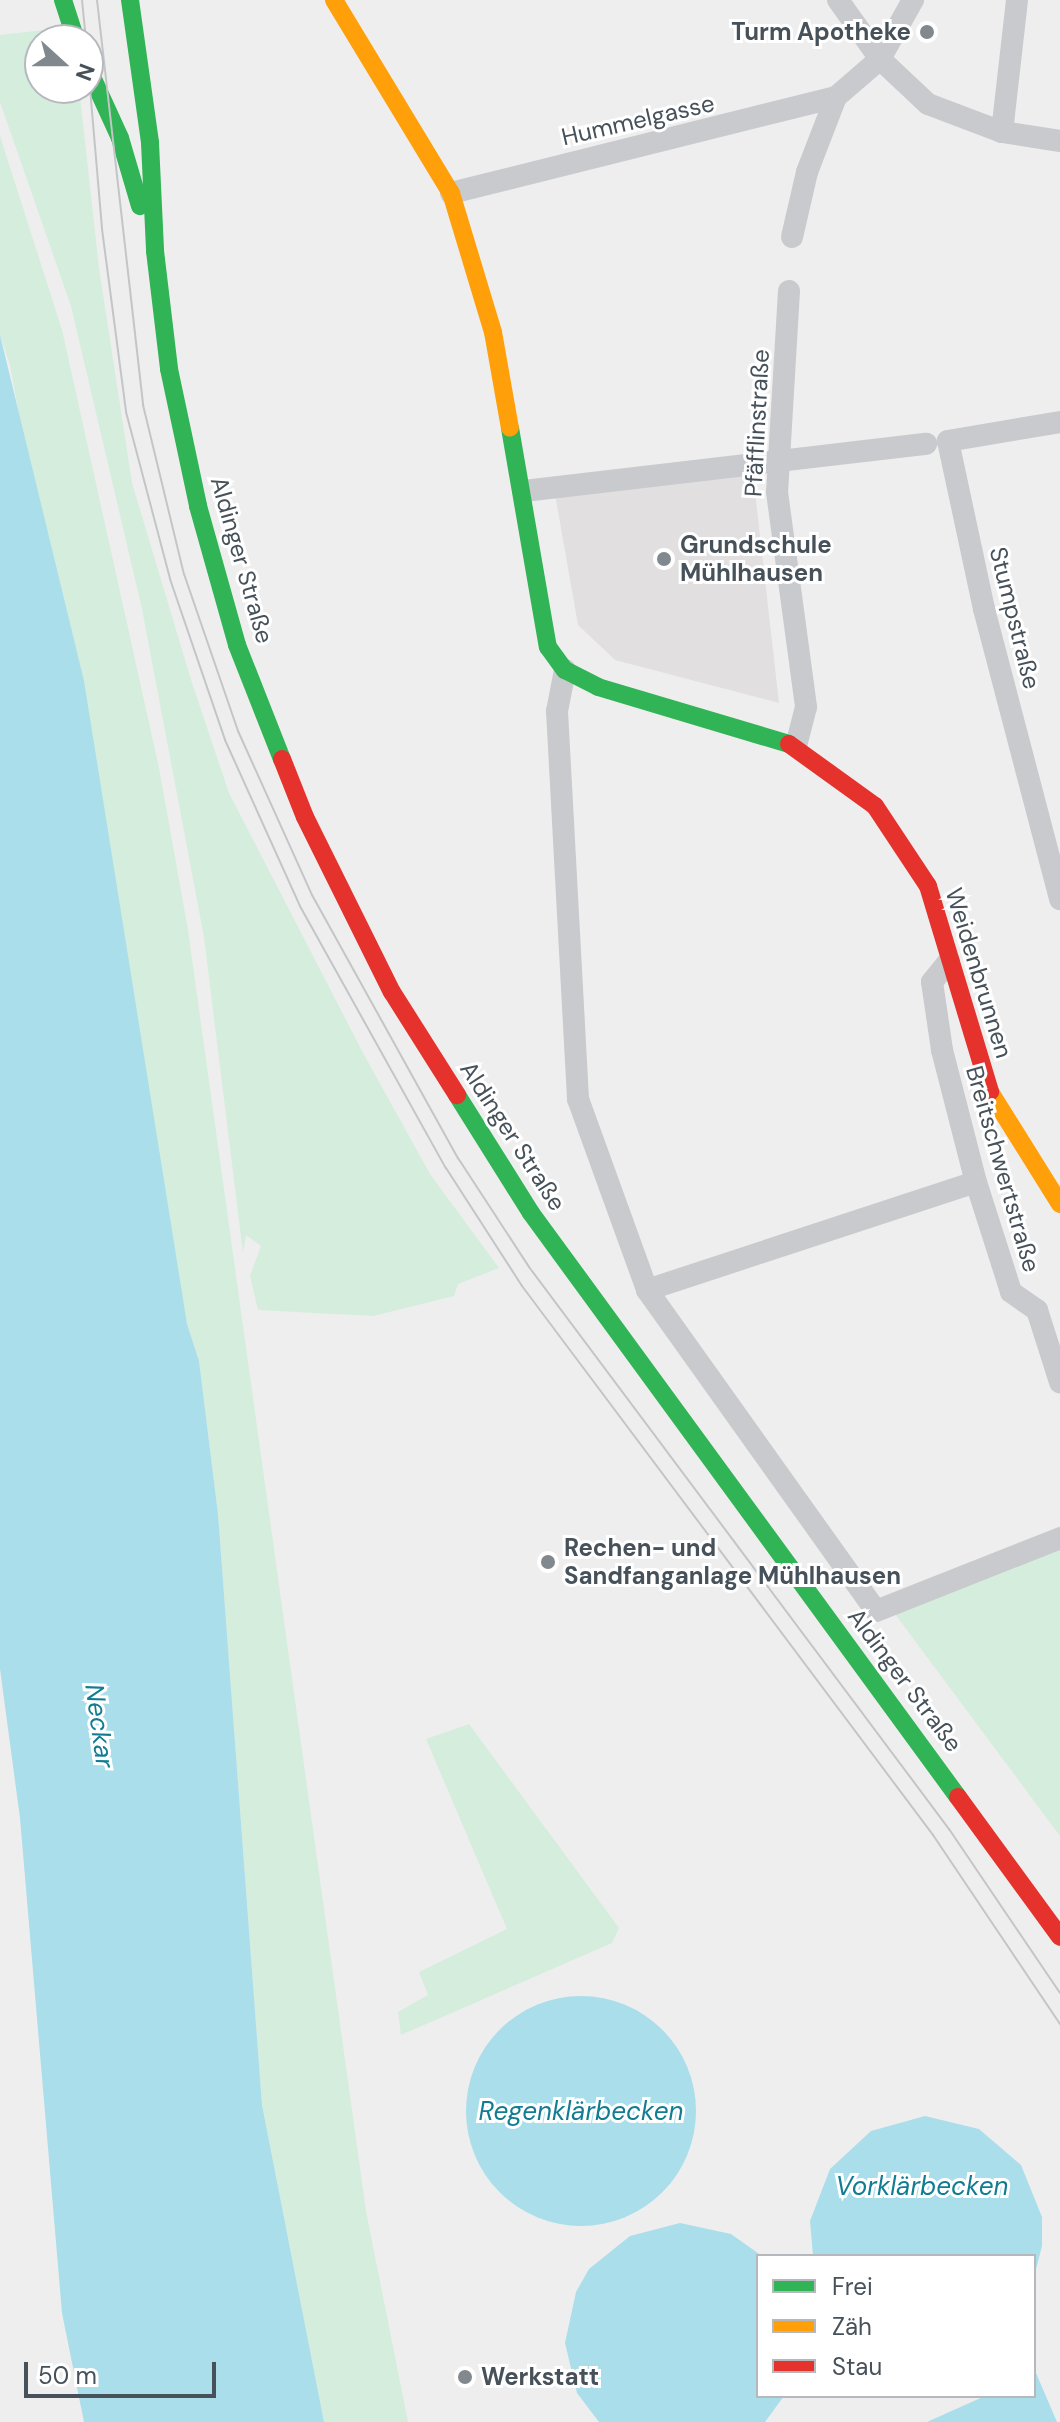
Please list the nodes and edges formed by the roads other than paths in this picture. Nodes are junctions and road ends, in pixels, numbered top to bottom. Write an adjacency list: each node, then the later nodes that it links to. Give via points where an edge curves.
1 (63, 0): 7 (main road)
2 (130, 0): 15 (main road, Aldinger Straße, via 150,143)
3 (334, 0): 13 (main road)
4 (838, 0): 8 (street)
5 (913, 0): 8 (street)
6 (1017, 0): 11 (street)
7 (71, 24)
8 (880, 59): 9 (street); 11 (street, via 928,104)
9 (836, 97): 13 (street, Hummelgasse); 14 (street, via 807,172)
10 (104, 103): 15 (main road, Aldinger Straße)
11 (1002, 132): 12 (street)
12 (1060, 141)
13 (451, 193): 20 (main road, via 493,332)
14 (792, 237)
15 (155, 251): 31 (main road, Aldinger Straße, via 169,369 198,506 237,645 305,817 392,992 531,1213)
16 (789, 291): 19 (street, Pfäfflinstraße)
17 (1060, 422): 18 (street)
18 (937, 442): 19 (street); 23 (street, Stumpstraße)
19 (783, 461): 20 (street); 22 (street, Pfäfflinstraße, via 777,492 806,707)
20 (524, 491): 21 (main road, via 548,647)
21 (565, 670): 22 (main road, Weidenbrunnen, via 598,687); 28 (street, Aldinger Straße, via 557,711 578,1099)
22 (796, 746): 25 (main road, Weidenbrunnen, via 875,806 928,886)
23 (1054, 856): 24 (street, Stumpstraße)
24 (1060, 899)
25 (949, 961): 26 (street, Breitschwertstraße, via 932,982 942,1050); 27 (main road, Weidenbrunnen, via 992,1097)
26 (976, 1182): 28 (street); 29 (street, Breitschwertstraße, via 1011,1292 1037,1310)
27 (1060, 1204)
28 (647, 1290): 30 (street, Aldinger Straße, via 876,1611)
29 (1060, 1382)
30 (1060, 1538)
31 (1060, 1937)

